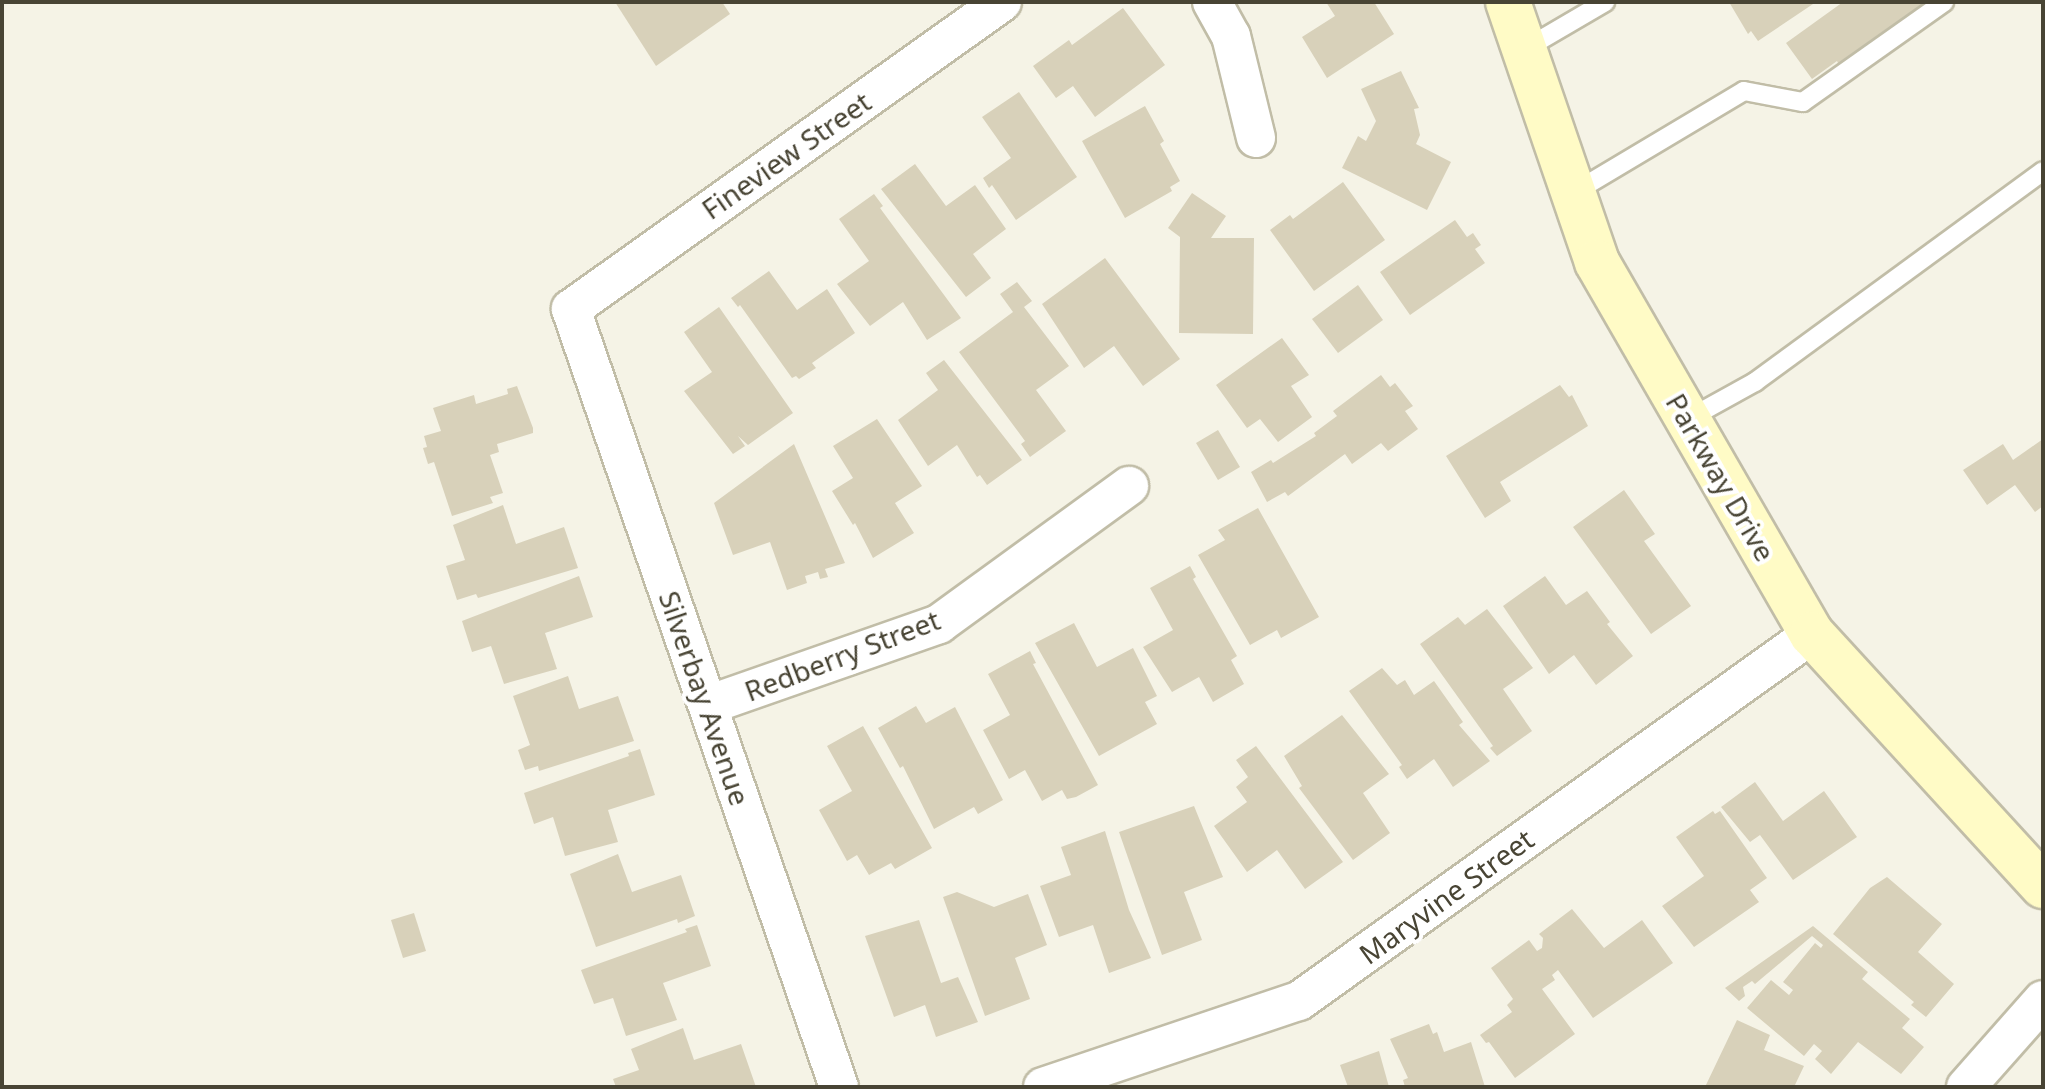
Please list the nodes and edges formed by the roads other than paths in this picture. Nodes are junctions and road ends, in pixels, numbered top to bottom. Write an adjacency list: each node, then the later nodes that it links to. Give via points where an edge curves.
1 (1002, 2): 10 (street, Fineview Street)
2 (1212, 2): 7 (street, via 1231,36)
3 (1508, 2): 6 (street, Parkway Drive)
4 (1605, 2): 6 (lane)
5 (1944, 2): 9 (lane, via 1803,102 1744,91)
6 (1524, 50): 9 (street, Parkway Drive)
7 (1256, 138)
8 (2043, 171): 11 (lane, via 1755,382)
9 (1573, 193): 11 (street, Parkway Drive, via 1597,262)
10 (571, 309): 14 (street, Silverbay Avenue)
11 (1688, 419): 13 (street, Parkway Drive)
12 (1129, 486): 14 (street, Redberry Street, via 939,624)
13 (1812, 634): 15 (street, Parkway Drive); 18 (street, Maryvine Street, via 1299,1001)
14 (708, 705): 17 (street, Silverbay Avenue)
15 (2043, 886)
16 (2043, 1000): 19 (street)
17 (839, 1087)
18 (1043, 1087)
19 (1966, 1087)

